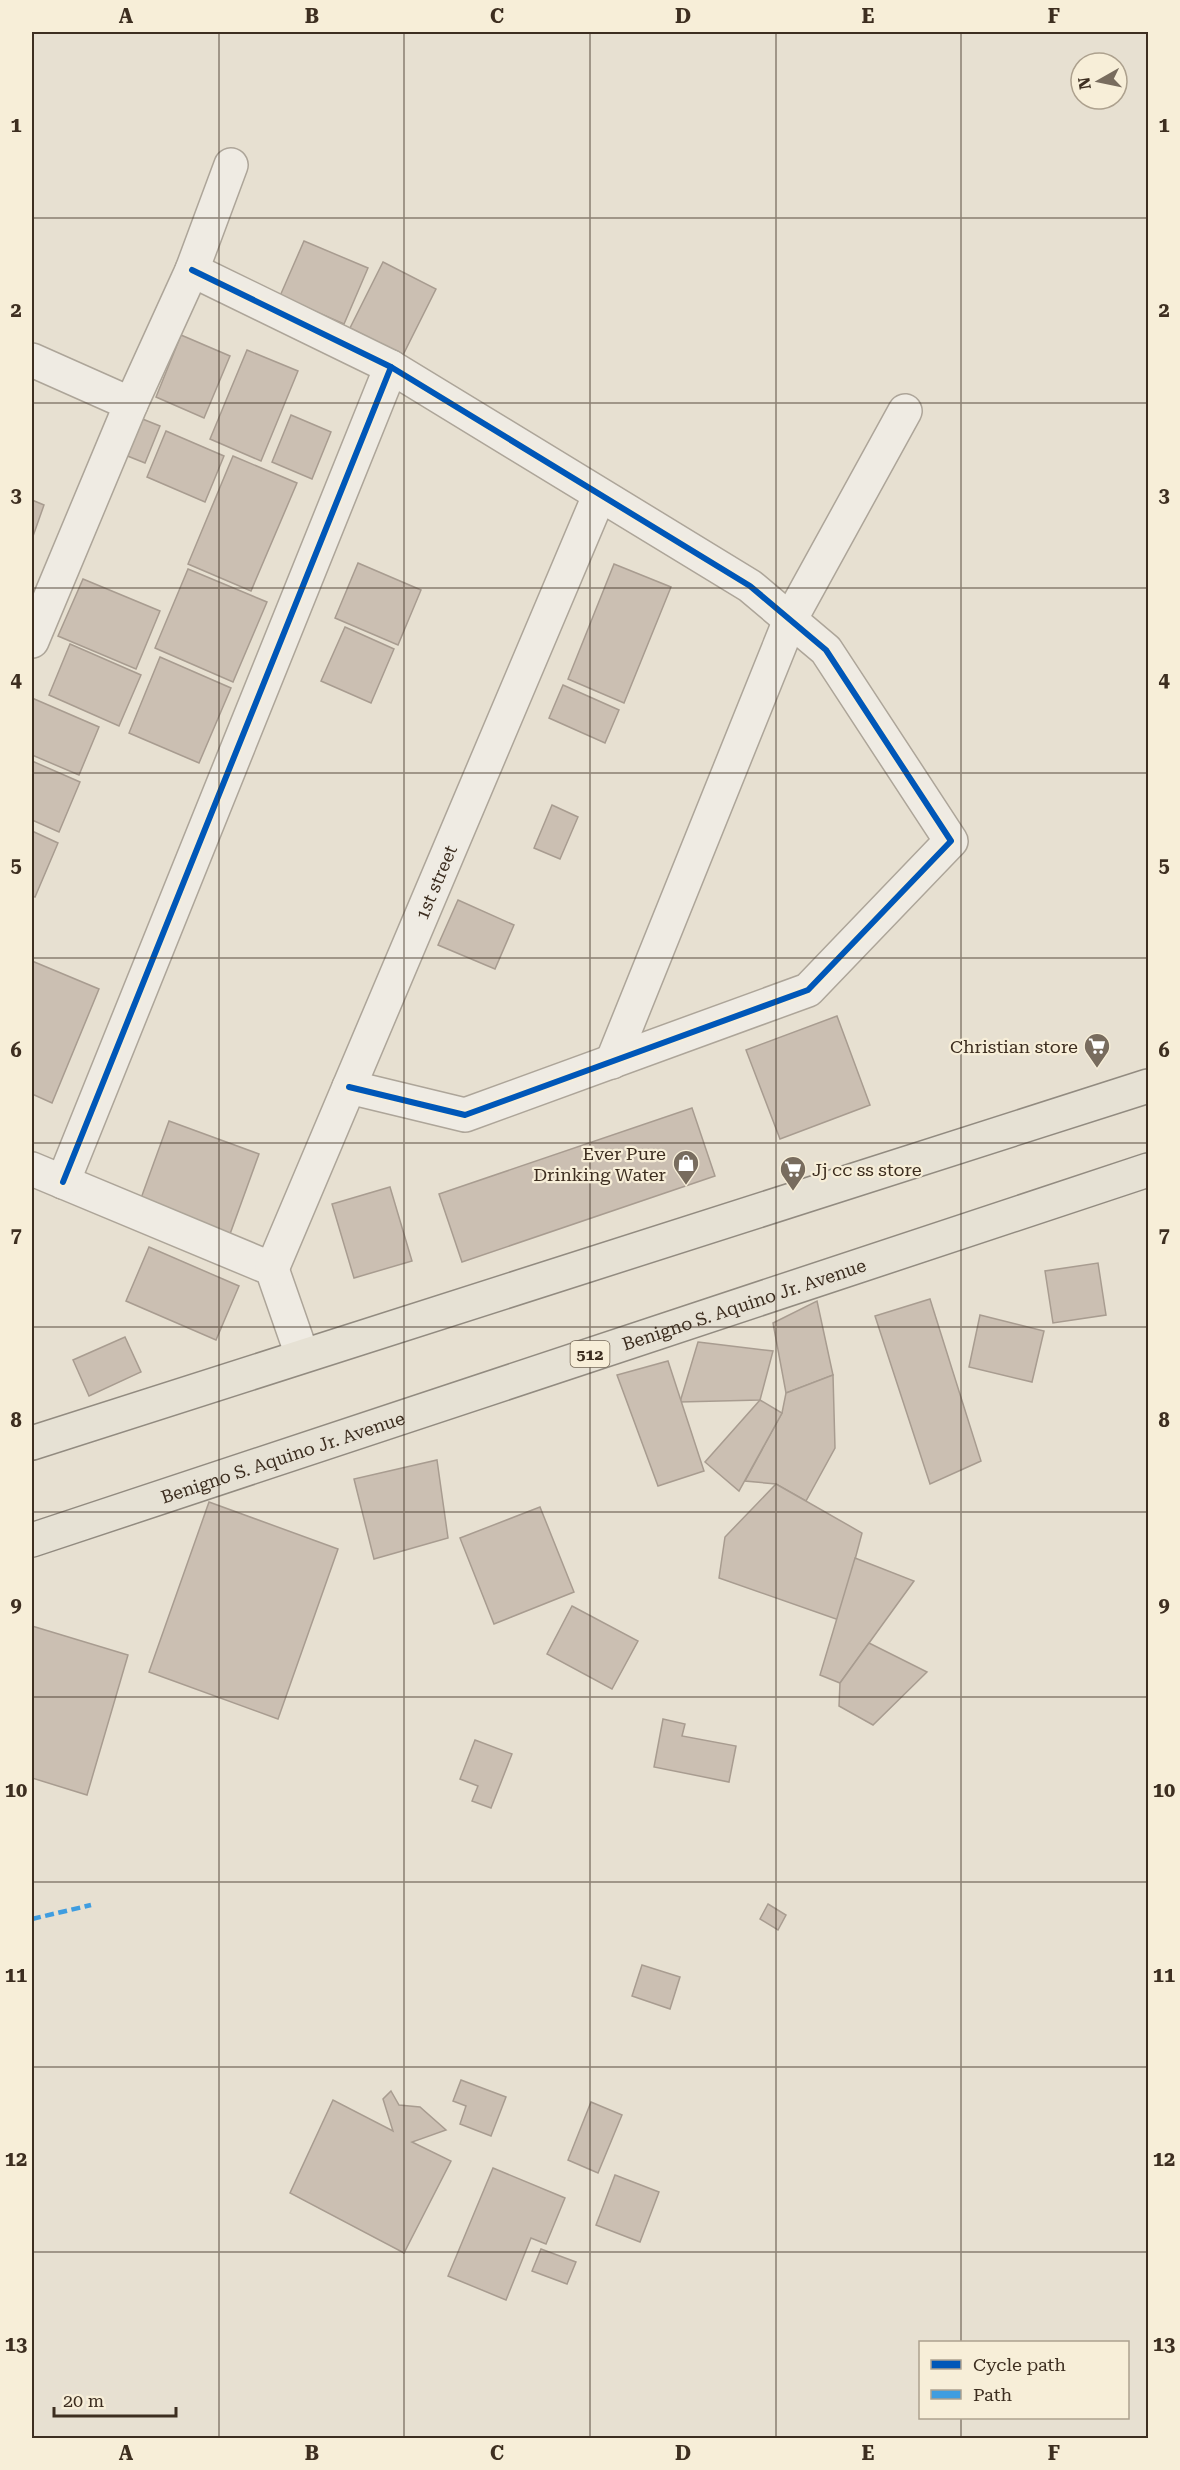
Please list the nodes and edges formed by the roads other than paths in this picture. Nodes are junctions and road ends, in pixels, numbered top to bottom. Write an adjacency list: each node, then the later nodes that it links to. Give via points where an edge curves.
1 (231, 165): 2 (street)
2 (192, 270): 4 (street); 5 (street)
3 (32, 360): 5 (street)
4 (391, 367): 7 (street); 15 (street)
5 (131, 404): 9 (street)
6 (905, 411): 8 (street)
7 (599, 496): 8 (street, via 750,586); 12 (street, 1st street)
8 (790, 620): 10 (street); 10 (street, via 826,650 951,841 808,990)
9 (32, 641)
10 (612, 1062): 12 (street, via 465,1115)
11 (1149, 1086): 17 (main road)
12 (349, 1087): 16 (street, 1st street)
13 (32, 1169): 15 (street)
14 (1149, 1170): 19 (main road, Benigno S. Aquino Jr. Avenue / 512)
15 (63, 1182): 16 (street)
16 (272, 1269): 17 (street)
17 (302, 1355): 18 (main road)
18 (32, 1443)
19 (32, 1540)

